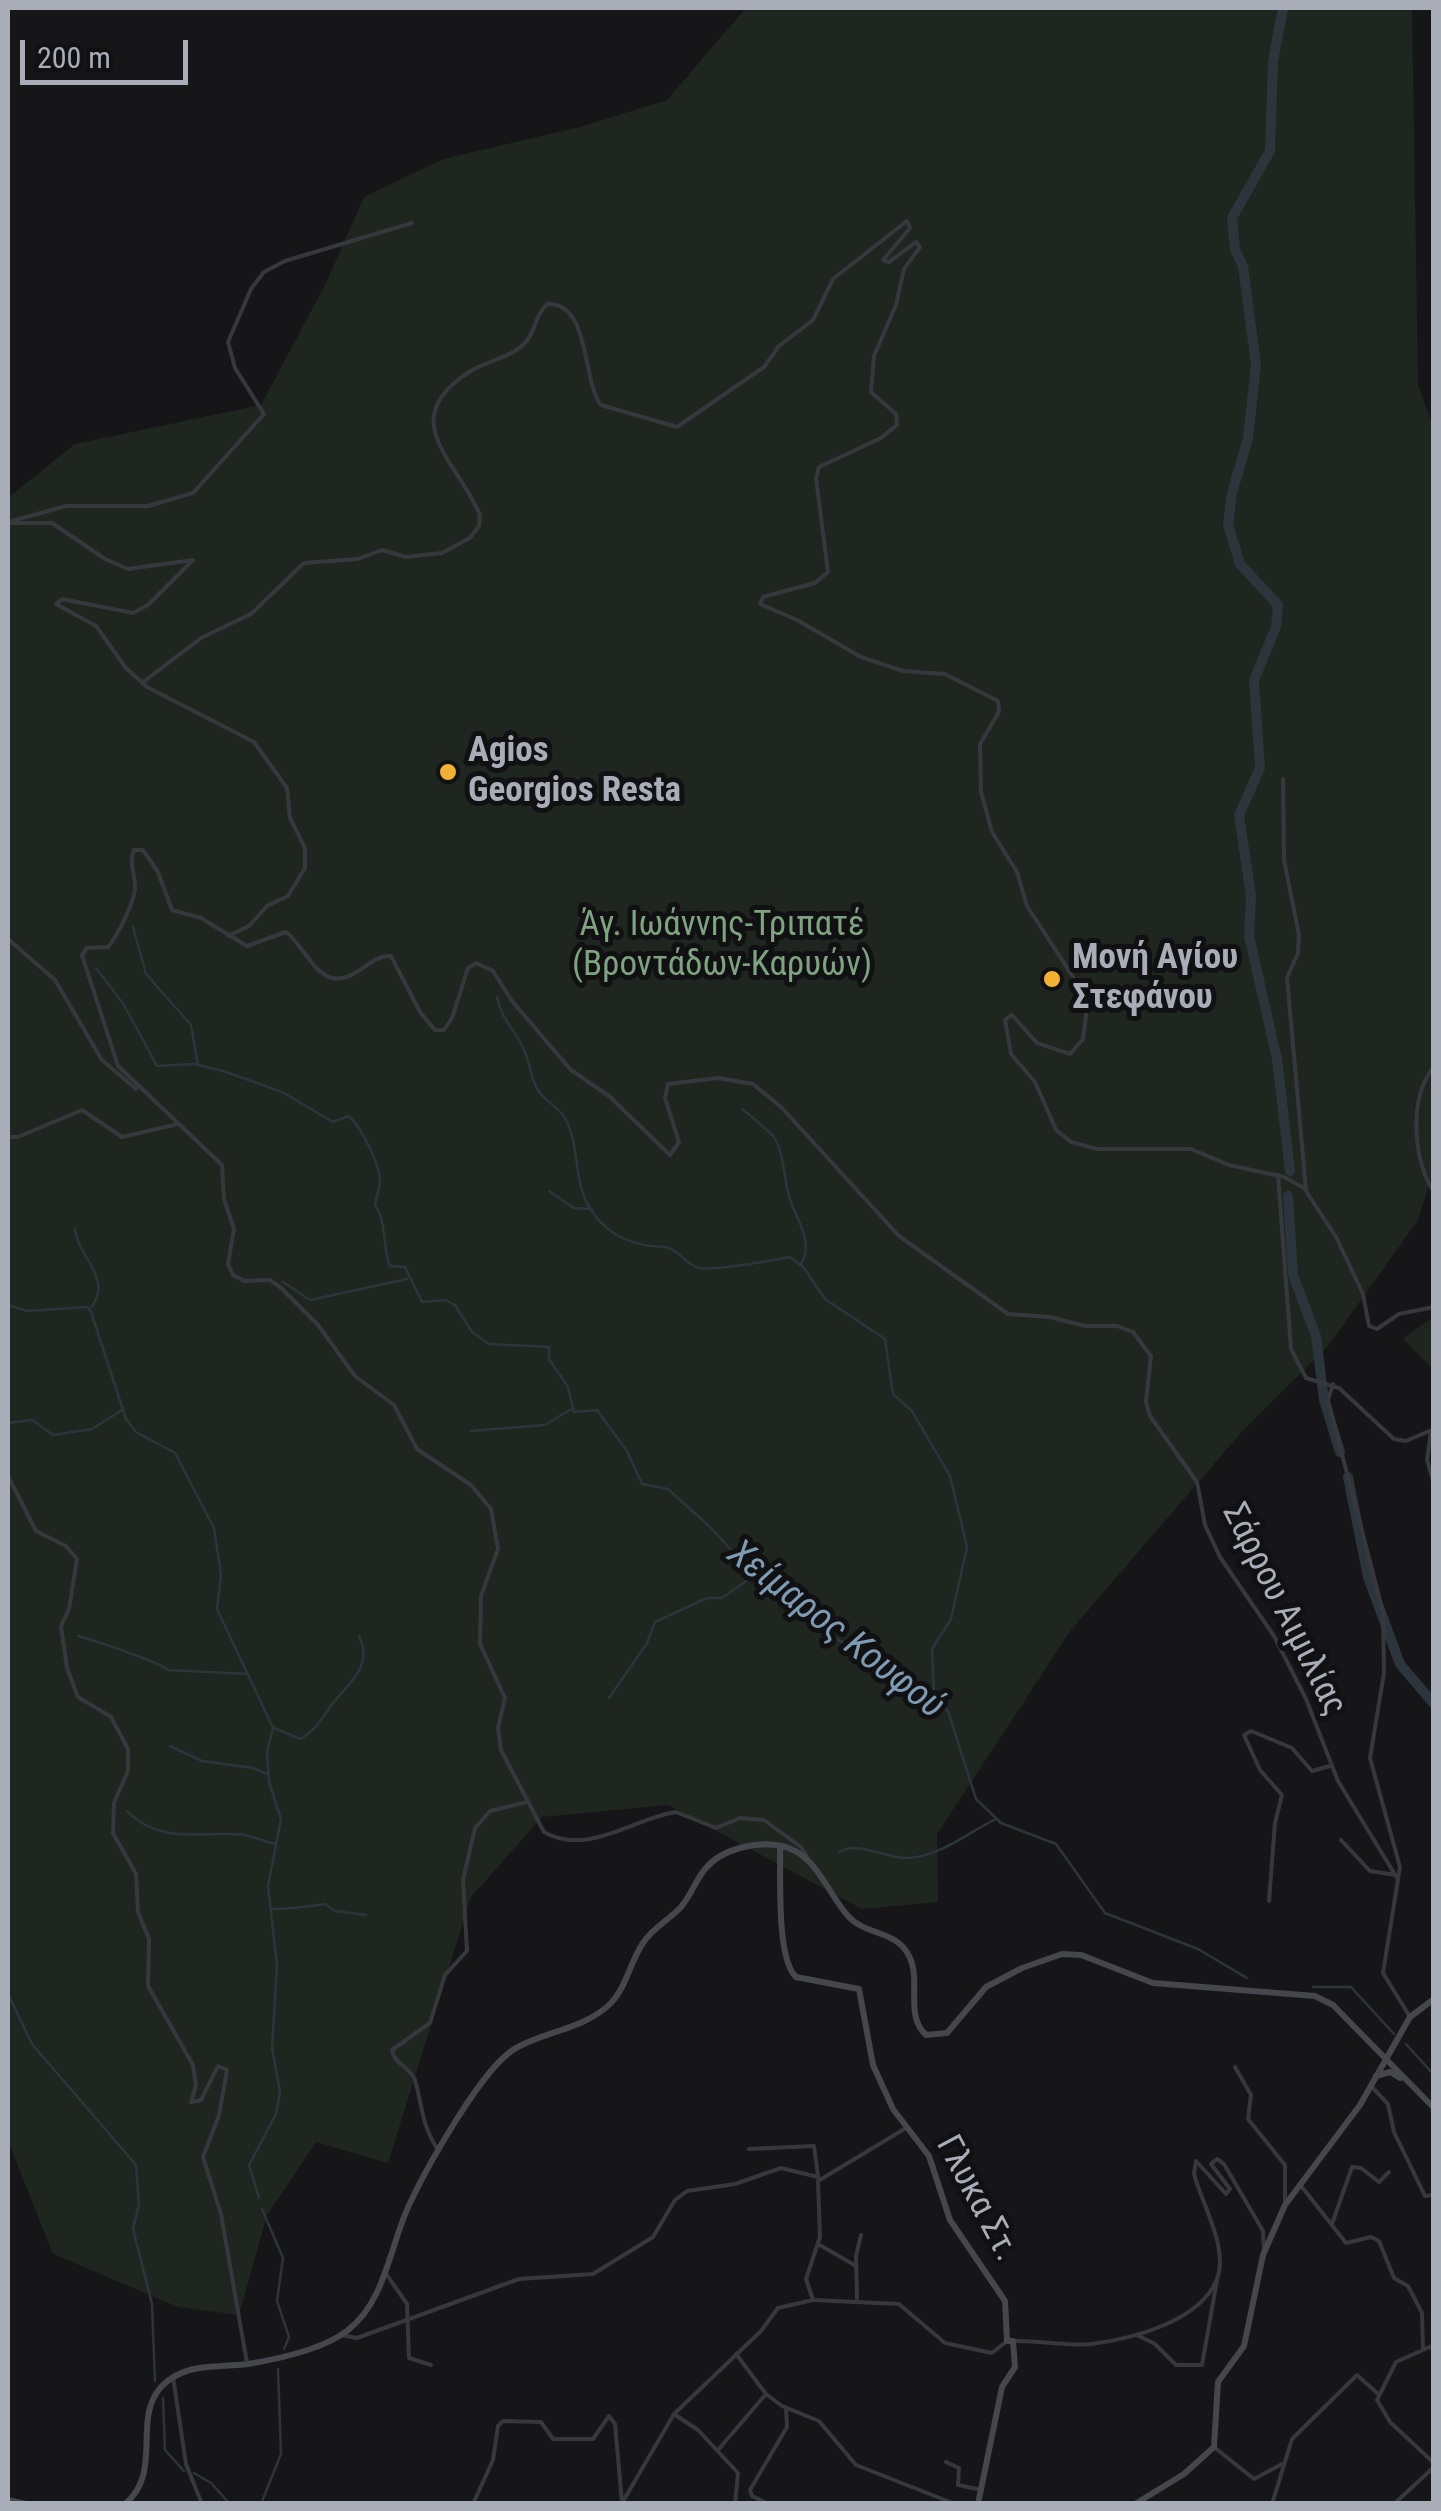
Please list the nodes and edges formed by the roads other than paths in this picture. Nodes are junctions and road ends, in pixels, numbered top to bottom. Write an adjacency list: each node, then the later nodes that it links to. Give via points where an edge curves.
1 (412, 224): 2 (street, via 285,261 256,280 228,342 235,368 264,414 193,493 148,506 66,506)
2 (8, 522): 3 (street, via 52,524 128,569 193,560 136,612 84,600 57,602 96,626)
3 (142, 684): 5 (street, via 248,738 290,793 290,818 306,866 288,896); 11 (street, via 202,638 251,614 304,563 382,550 406,558 442,554 470,538 480,515 432,433 436,403 463,376 522,347 546,304 560,308 586,343 589,379 601,405 676,427 764,367 812,320 833,279 907,221 910,228 882,260 889,262 916,242 920,247 904,268 878,339 870,387 898,423 881,438 819,466 828,572 816,582 763,597 760,604 861,657 904,671 945,674 998,701 979,751 989,820 1027,906 1088,1000 1083,1039 1070,1054 1037,1043 1012,1015 1004,1020 1009,1050 1036,1082 1056,1130 1086,1147 1191,1150)
4 (1283, 779): 12 (street, via 1284,860 1299,934 1288,978)
5 (228, 936): 8 (street, via 172,910 151,859 134,851 134,893 114,939 106,947 86,948 82,958 112,1055); 19 (street, Σάρρου Αιμιλίας, via 250,946 286,932 335,978 390,956 436,1031 450,1022 468,968 486,965 571,1070 610,1096 670,1156 680,1146 664,1094 668,1084 718,1078 753,1084 898,1236 1000,1310 1020,1318 1120,1326 1151,1356 1148,1412 1194,1478 1212,1540 1292,1670)
6 (8, 940): 8 (street, via 54,980 106,1066)
7 (1434, 1067): 13 (street, via 1422,1084 1415,1119 1422,1175)
8 (140, 1092): 9 (street)
9 (178, 1124): 10 (street, via 122,1136 82,1110); 20 (street, via 225,1171 233,1275 280,1287 355,1376 394,1405 417,1449 470,1485 491,1509 498,1549 482,1596 480,1644 505,1698 501,1750)
10 (8, 1136)
11 (1281, 1176): 12 (street); 15 (street, via 1292,1349 1302,1374)
12 (1303, 1188): 14 (street, via 1336,1237 1363,1294 1369,1326 1377,1330 1399,1314)
13 (1434, 1192)
14 (1434, 1307)
15 (1330, 1383): 16 (street, via 1394,1439); 24 (street, via 1328,1400 1383,1612 1384,1673 1370,1758 1400,1863)
16 (1432, 1430): 18 (street, via 1427,1460)
17 (8, 1476): 62 (street, via 36,1531 77,1559 61,1626 67,1668 80,1700 111,1717 127,1745 113,1833 136,1874 138,1912 149,1938 148,1986 193,2065 191,2102 200,2100 218,2066 227,2070 203,2157 221,2214)
18 (1434, 1484)
19 (1330, 1766): 24 (street, Σάρρου Αιμιλίας); 25 (street, via 1312,1771 1292,1748 1245,1733 1260,1770 1282,1795)
20 (527, 1802): 23 (street, via 545,1834 575,1838 676,1812 716,1828 757,1818 801,1846); 40 (street, via 490,1811 475,1828 464,1880 466,1954 446,1975 430,2024 392,2050 413,2076 418,2109)
21 (1342, 1840): 24 (street, via 1370,1871)
22 (780, 1846): 23 (main road); 38 (main road, Γλυκα Στ., via 790,1970 796,1977 859,1989 873,2065); 40 (main road, via 746,1847 709,1864 682,1905 644,1941 615,1998 592,2016 506,2055)
23 (808, 1862): 28 (main road, via 849,1918 902,1946 914,1970 916,2019 930,2036 947,2033 998,1979 1062,1954 1153,1984 1307,1992)
24 (1396, 1876): 27 (street, via 1382,1973)
25 (1269, 1901)
26 (1434, 1999): 27 (main road)
27 (1410, 2016): 30 (main road)
28 (1345, 2018): 29 (main road); 31 (main road)
29 (1368, 2038): 30 (main road, via 1378,2045); 31 (main road)
30 (1396, 2041): 31 (main road)
31 (1384, 2060): 33 (main road); 34 (main road); 36 (main road)
32 (1236, 2067): 45 (street, via 1251,2093 1248,2119 1285,2164)
33 (1375, 2076): 34 (main road, via 1390,2072); 35 (main road)
34 (1400, 2078): 36 (main road)
35 (1370, 2085): 43 (main road); 44 (street, via 1388,2104 1425,2196)
36 (1421, 2094): 37 (main road)
37 (1434, 2108)
38 (906, 2128): 42 (street); 58 (main road, Γλυκα Στ., via 929,2156 950,2220 1006,2301)
39 (749, 2149): 42 (street, via 814,2146)
40 (440, 2153): 51 (main road, via 409,2204)
41 (1389, 2172): 46 (street, via 1378,2182 1352,2167)
42 (818, 2179): 48 (street); 55 (street, via 782,2168 684,2193 653,2237 593,2274 520,2279)
43 (1298, 2183): 45 (main road); 46 (street)
44 (1434, 2196)
45 (1285, 2205): 49 (main road)
46 (1332, 2224): 60 (street, via 1348,2244 1379,2241 1394,2278 1408,2286 1422,2313)
47 (862, 2235): 50 (street)
48 (818, 2244): 50 (street); 54 (street, via 806,2279)
49 (1263, 2256): 52 (street, via 1264,2232 1232,2174 1220,2160 1212,2162 1230,2189 1226,2194 1196,2162 1218,2252); 69 (main road, via 1244,2346 1218,2382)
50 (856, 2266): 53 (street)
51 (384, 2271): 55 (street, via 404,2296); 57 (main road, via 366,2312)
52 (1217, 2280): 56 (street, via 1186,2313); 56 (street, via 1205,2362 1198,2367 1176,2365)
53 (857, 2298): 54 (street); 58 (street, via 904,2306 950,2346 996,2352)
54 (813, 2300): 61 (street, via 778,2308)
55 (408, 2320): 57 (street, via 357,2338); 63 (street, via 409,2358)
56 (1135, 2334): 58 (street, via 1089,2344)
57 (341, 2335): 62 (main road)
58 (1010, 2341): 74 (main road, Γλυκα Στ., via 1015,2367 1002,2387)
59 (1434, 2345): 60 (street)
60 (1423, 2349): 65 (street, via 1396,2362)
61 (736, 2354): 66 (street); 68 (street)
62 (247, 2364): 64 (main road)
63 (431, 2365)
64 (173, 2377): 78 (main road, via 153,2398 146,2474); 79 (street, via 186,2464)
65 (1378, 2393): 72 (street, via 1357,2375 1297,2432); 73 (street, via 1385,2416)
66 (766, 2394): 67 (street); 70 (street)
67 (786, 2408): 82 (street, via 787,2428 750,2490); 83 (street, via 819,2421 856,2465)
68 (674, 2414): 70 (street); 76 (street)
69 (1214, 2447): 72 (street, via 1254,2479); 85 (main road)
70 (718, 2450): 81 (street, via 740,2476)
71 (946, 2462): 74 (street, via 959,2468 958,2485)
72 (1282, 2464): 86 (street)
73 (1434, 2465): 87 (street)
74 (982, 2490): 84 (main road, Γλυκα Στ.)
75 (8, 2500): 77 (main road)
76 (622, 2503): 80 (street, via 612,2417 606,2416 587,2440 554,2440 541,2422 506,2420 498,2426)
77 (26, 2504)
78 (125, 2504)
79 (202, 2504)
80 (473, 2504)
81 (735, 2504)
82 (769, 2504)
83 (955, 2504)
84 (978, 2504)
85 (1135, 2504)
86 (1272, 2504)
87 (1394, 2504)

